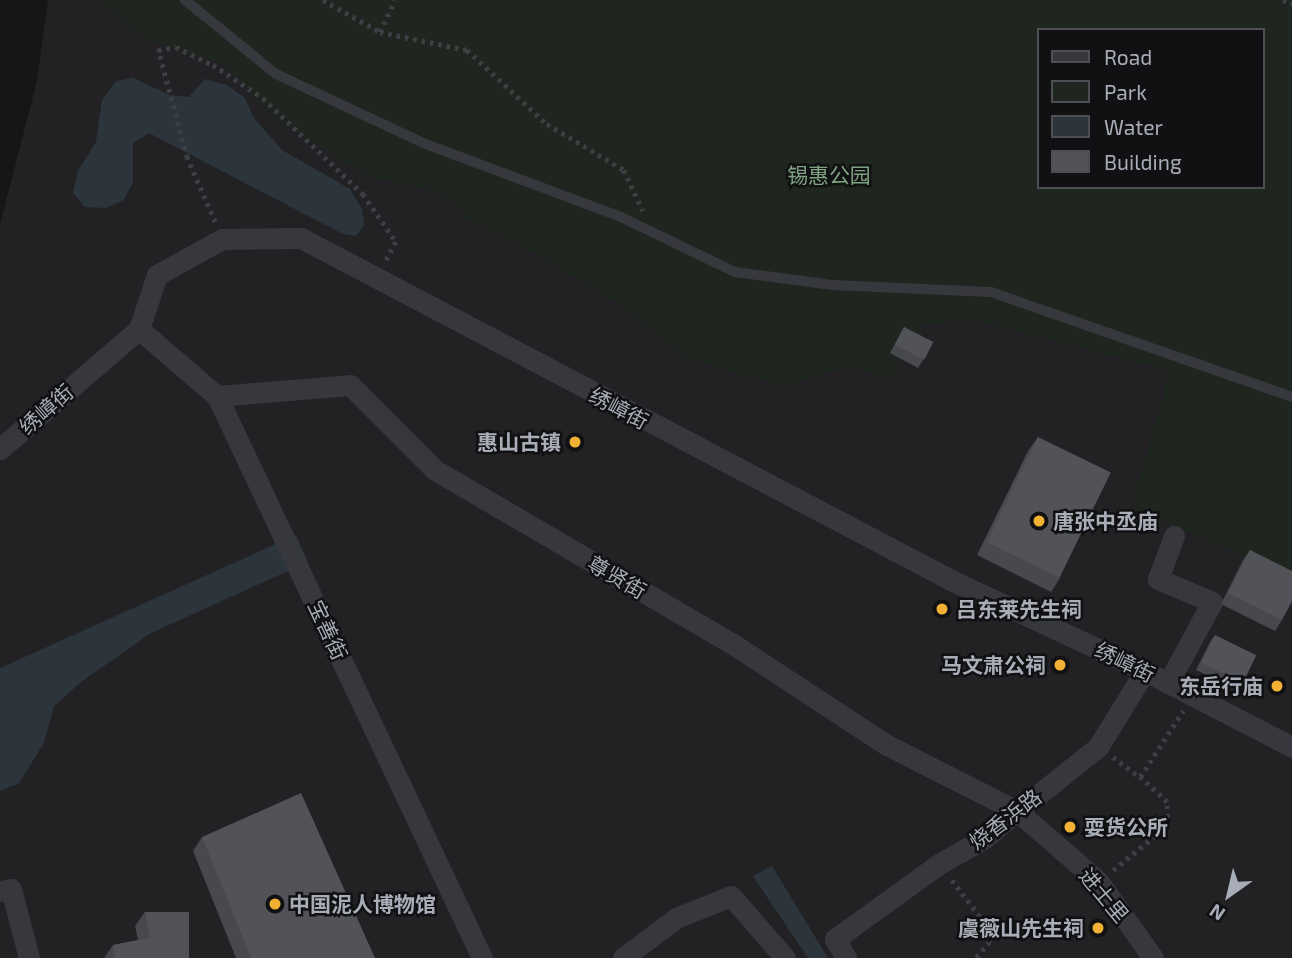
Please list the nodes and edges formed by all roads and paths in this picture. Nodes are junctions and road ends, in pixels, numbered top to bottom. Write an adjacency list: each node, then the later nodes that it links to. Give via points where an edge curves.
1 (185, 0): 7 (lane, via 276,74 423,143)
2 (323, 0): 6 (path)
3 (396, 0): 6 (path)
4 (1283, 0): 5 (path)
5 (1292, 4)
6 (380, 32): 7 (path, via 467,50 547,124 624,170)
7 (652, 232): 12 (lane, via 736,272 832,285 990,292)
8 (222, 239): 9 (street, 绣嶂街, via 301,238); 9 (path, via 187,158 158,50 176,47 262,98 363,194 396,242); 10 (street, 绣嶂街, via 157,275)
9 (377, 279): 15 (street, 绣嶂街, via 953,582)
10 (139, 328): 11 (street, 宝善街); 13 (street, 绣嶂街)
11 (218, 396): 21 (street, 尊贤街, via 350,385 435,470 736,646 887,745); 26 (street, 宝善街)
12 (1292, 397)
13 (0, 449)
14 (1174, 536): 16 (street, via 1158,579 1212,602)
15 (1145, 671): 16 (street, 绣嶂街); 18 (street, 烧香浜路)
16 (1168, 683): 17 (street, 绣嶂街)
17 (1193, 696): 19 (street, 绣嶂街); 20 (path)
18 (1098, 747): 20 (path); 21 (street, 烧香浜路)
19 (1292, 747)
20 (1140, 777): 23 (path, via 1167,802 1167,826)
21 (1017, 811): 22 (street, 烧香浜路, via 983,839); 23 (street, 进士里)
22 (939, 864): 29 (street, 烧香浜路, via 835,939); 30 (path, via 992,932)
23 (1099, 882): 31 (street, 进士里)
24 (0, 891): 25 (street, via 11,889)
25 (29, 958)
26 (482, 958)
27 (623, 958): 28 (street, via 676,918 731,896)
28 (785, 958)
29 (846, 958)
30 (976, 958)
31 (1153, 958)

